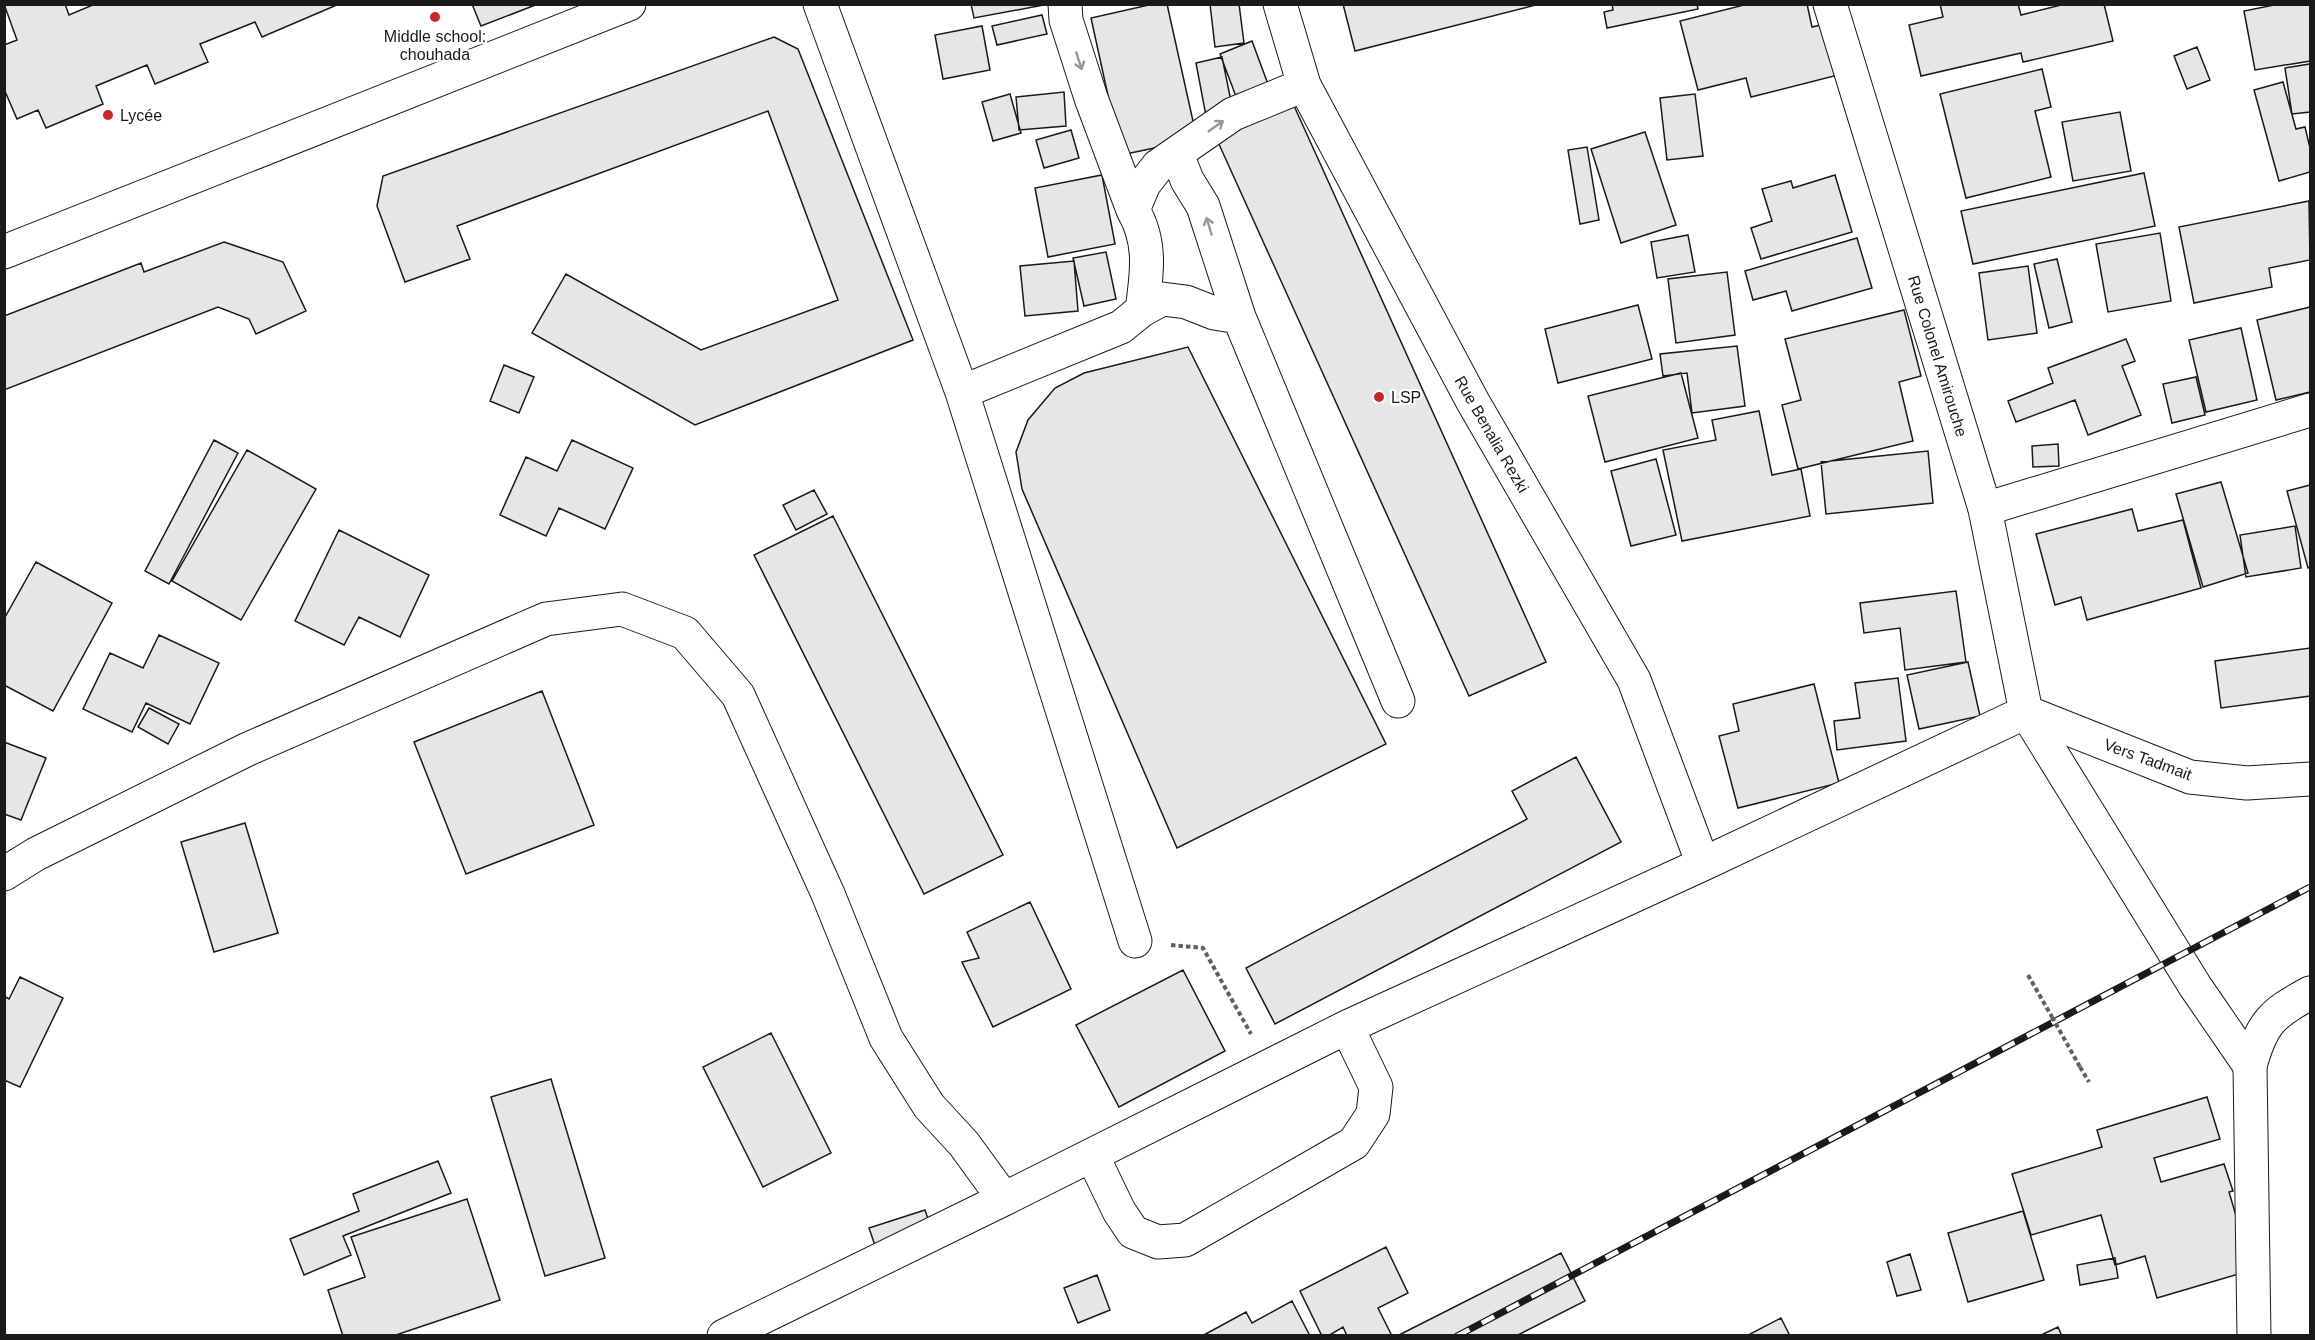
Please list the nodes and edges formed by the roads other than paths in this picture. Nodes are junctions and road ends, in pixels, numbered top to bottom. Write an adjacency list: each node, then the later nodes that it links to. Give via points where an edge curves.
1 (629, 4): 9 (street)
2 (820, 4): 12 (street)
3 (1065, 4): 8 (street, one-way to 8, via 1066,20 1091,98)
4 (1280, 4): 6 (street, Rue Benalia Rezki)
5 (1830, 4): 14 (street, Rue Colonel Amirouche)
6 (1305, 85): 7 (street, one-way to 6, via 1233,114); 18 (street, Rue Benalia Rezki, via 1473,402 1634,680)
7 (1177, 154): 8 (street, via 1158,166); 11 (street, one-way to 7, via 1203,206)
8 (1132, 210): 10 (street, via 1142,226 1148,269)
9 (4, 252)
10 (1142, 310): 11 (street, via 1162,299); 12 (street, via 1121,327)
11 (1239, 317): 15 (street)
12 (962, 392): 20 (street)
13 (2310, 410): 14 (street)
14 (1986, 509): 16 (street, Rue Colonel Amirouche)
15 (1398, 701)
16 (2026, 712): 17 (street, Vers Tadmait, via 2190,777 2247,783); 18 (street); 23 (street, via 2195,986)
17 (2310, 779)
18 (1703, 864): 22 (street)
19 (4, 874): 25 (street, via 36,854 248,749 546,619 622,609 685,633 738,695 828,894 886,1038 929,1106 964,1144)
20 (1135, 941)
21 (2310, 993): 23 (street, via 2277,1012 2258,1036)
22 (1347, 1027): 24 (street); 24 (street, via 1376,1087 1373,1114 1354,1143 1185,1240 1158,1242 1133,1232)
23 (2250, 1066): 27 (street)
24 (1092, 1155): 25 (street)
25 (1004, 1199): 26 (street)
26 (724, 1335)
27 (2254, 1335)

